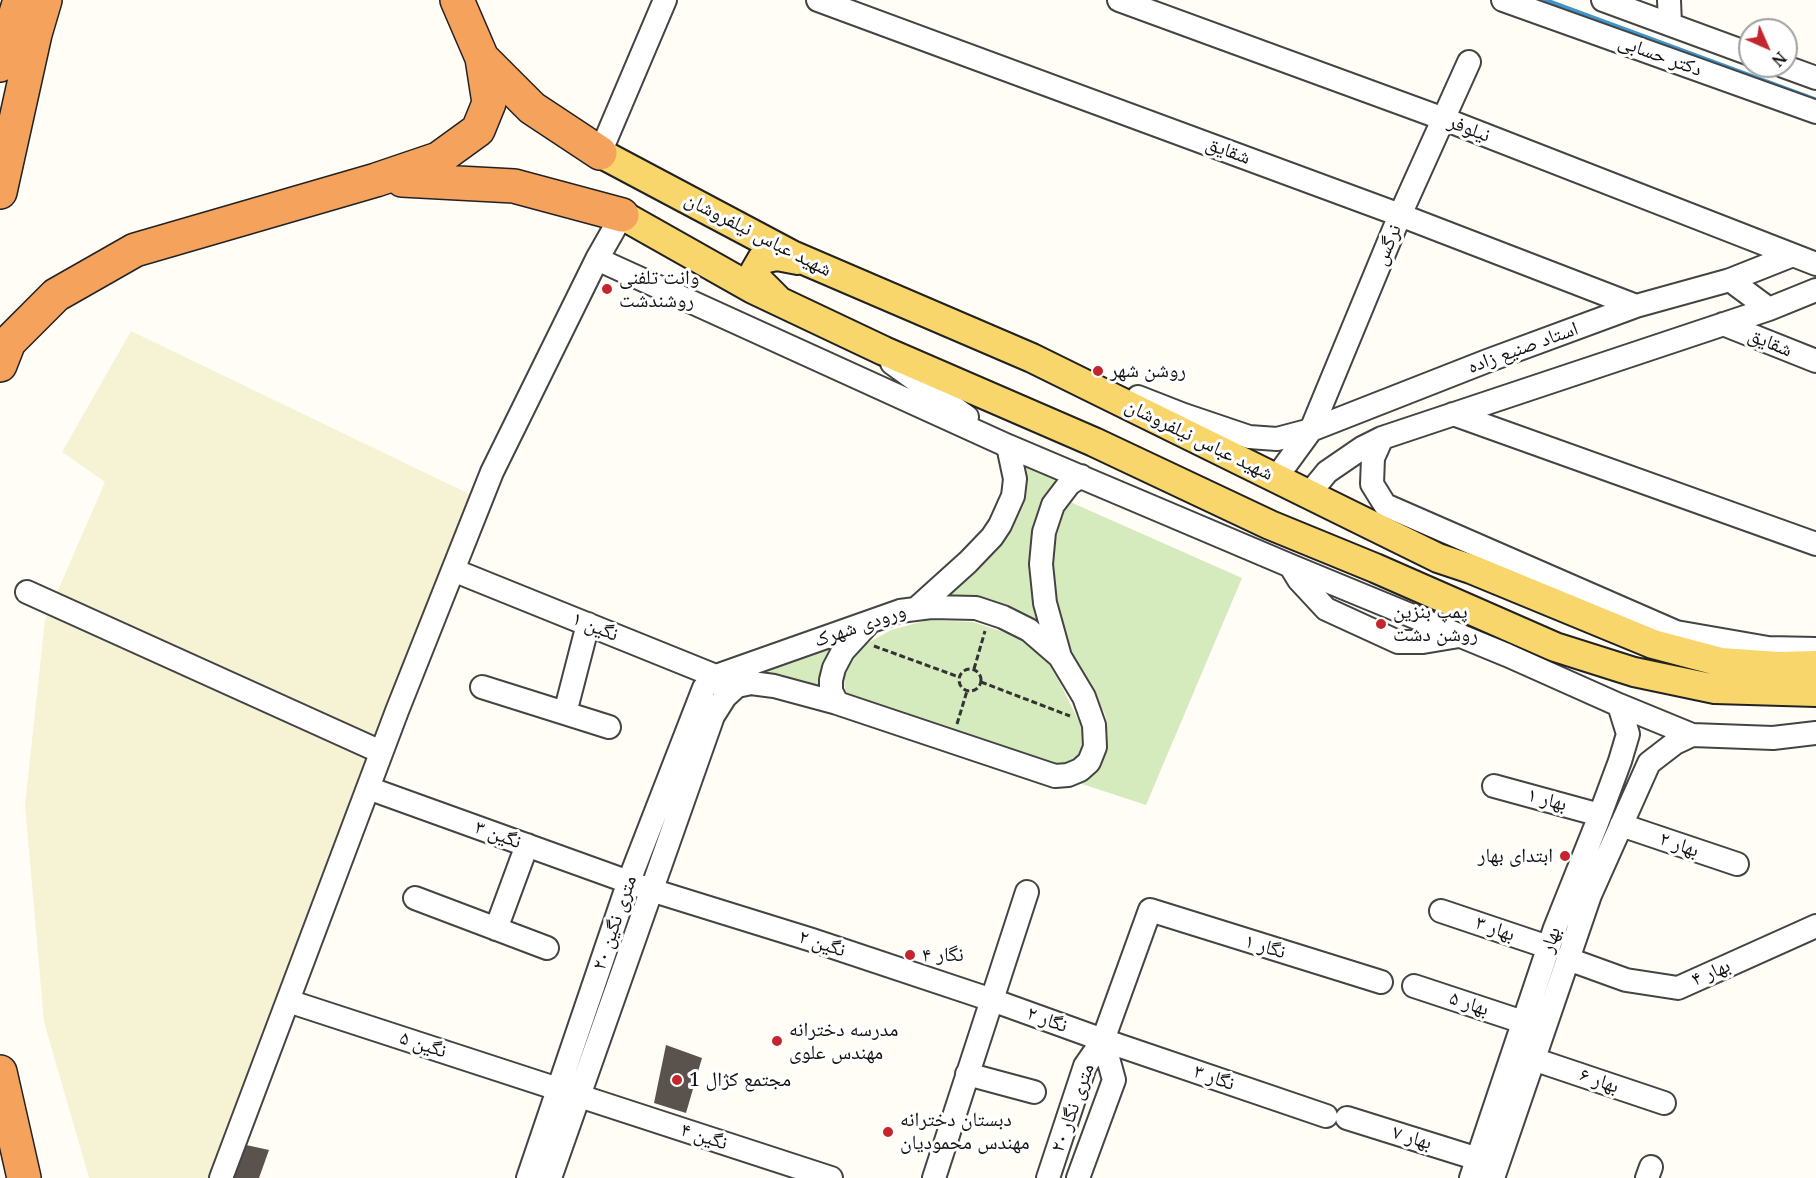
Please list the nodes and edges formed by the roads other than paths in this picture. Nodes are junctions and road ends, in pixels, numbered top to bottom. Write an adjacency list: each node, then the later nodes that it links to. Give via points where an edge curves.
1 (20, 0): 14 (highway)
2 (45, 0): 21 (highway)
3 (457, 0): 12 (highway)
4 (665, 0): 19 (street)
5 (818, 0): 23 (street, شقایق)
6 (1119, 0): 18 (street, نیلوفر)
7 (1503, 0): 17 (street, دکتر حسابی)
8 (1603, 0): 10 (street, دکتر حسابی)
9 (1669, 0): 10 (street)
10 (1670, 24): 11 (street, دکتر حسابی)
11 (1738, 50)
12 (482, 58): 19 (highway, via 532,108); 20 (highway, via 489,103 478,130 438,159)
13 (1469, 62): 18 (street, نرگس)
14 (0, 65)
15 (1798, 71): 16 (street)
16 (1816, 78)
17 (1816, 112)
18 (1444, 119): 23 (street, نرگس); 24 (street, نیلوفر)
19 (600, 153): 26 (main road, شهید عباس نیلفروشان)
20 (376, 180): 22 (highway, via 514,186); 37 (highway, via 135,250 56,295 9,342)
21 (0, 192)
22 (622, 215): 25 (street); 30 (main road)
23 (1400, 215): 31 (street, شقایق); 41 (street, نرگس)
24 (1793, 255): 27 (street, نیلوفر); 28 (street, استاد صنیع زاده)
25 (597, 260): 43 (street); 50 (street, via 492,472)
26 (806, 261): 30 (main road, via 777,256 762,259 755,271 758,279); 38 (main road, شهید عباس نیلفروشان, via 1032,358)
27 (1816, 264)
28 (1730, 280): 31 (street, استاد صنیع زاده); 32 (street)
29 (1816, 290): 32 (street, استاد صنیع زاده)
30 (778, 301): 34 (main road)
31 (1636, 306): 35 (street, استاد صنیع زاده)
32 (1769, 309): 33 (street, استاد صنیع زاده)
33 (1723, 324): 36 (street, شقایق); 39 (street, استاد صنیع زاده)
34 (859, 339): 43 (street); 47 (main road, via 1094,442)
35 (1488, 361): 39 (street); 41 (street, استاد صنیع زاده)
36 (1816, 361)
37 (0, 364)
38 (1111, 397): 41 (street, استاد صنیع زاده, via 1131,394 1249,437 1276,439); 45 (main road, شهید عباس نیلفروشان)
39 (1502, 397): 40 (street, استاد صنیع زاده)
40 (1453, 414): 42 (street, استاد صنیع زاده); 48 (street)
41 (1311, 430): 45 (street)
42 (1382, 438): 46 (street, استاد صنیع زاده, via 1327,472); 49 (street, via 1372,458 1372,484 1385,505)
43 (1008, 446): 44 (street); 52 (street, ورودی شهرک, via 1015,479 1013,496 1000,525 968,562)
44 (1081, 476): 56 (street); 59 (street, via 1069,484 1053,505 1043,544 1045,603)
45 (1276, 478): 46 (main road, شهید عباس نیلفروشان); 47 (main road)
46 (1309, 494): 47 (main road); 49 (main road, شهید عباس نیلفروشان, via 1438,558)
47 (1270, 525): 54 (main road)
48 (1816, 544)
49 (1463, 554): 57 (street, via 1676,632 1768,648); 60 (main road, شهید عباس نیلفروشان, via 1653,644 1721,662)
50 (453, 570): 55 (street, نگین ۱); 71 (street)
51 (27, 592): 71 (street)
52 (916, 608): 53 (street, ورودی شهرک); 59 (street, via 962,607 991,612 1029,630)
53 (870, 622): 61 (street, ورودی شهرک); 65 (street, via 853,638 834,668 831,691)
54 (1500, 623): 56 (street); 58 (street); 64 (main road, via 1555,647 1634,672 1715,689)
55 (588, 624): 61 (street, نگین ۱); 67 (street)
56 (1460, 636): 58 (street)
57 (1816, 648)
58 (1507, 655): 66 (street)
59 (1060, 657): 65 (street, via 1084,697 1096,736 1089,762 1068,775 1055,776)
60 (1816, 665)
61 (716, 676): 62 (street, نگین ۱); 78 (street, ۲۰ متری نگین, via 704,688)
62 (737, 686): 65 (street, via 774,686); 79 (street, ۲۰ متری نگین, via 724,697 713,716)
63 (482, 687): 67 (street)
64 (1816, 692)
65 (837, 703)
66 (1619, 705): 70 (street); 74 (street, بهار, via 1628,734)
67 (565, 713): 68 (street)
68 (609, 727)
69 (1816, 734): 70 (street, via 1773,738)
70 (1692, 735): 75 (street, بهار, via 1648,763)
71 (381, 752): 73 (street)
72 (1494, 786): 74 (street, بهار ۱)
73 (368, 788): 76 (street, نگین ۳); 92 (street)
74 (1600, 814): 86 (street, بهار)
75 (1621, 825): 77 (street, بهار ۲); 88 (street, بهار, via 1590,895)
76 (527, 845): 78 (street, نگین ۳); 84 (street)
77 (1737, 864)
78 (629, 880): 79 (street, نگین ۳); 99 (street, ۲۰ متری نگین)
79 (651, 890): 91 (street, نگین ۲); 99 (street, ۲۰ متری نگین)
80 (1027, 892): 91 (street)
81 (415, 898): 84 (street)
82 (1150, 910): 89 (street, نگار ۱); 94 (street, ۲۰ متری نگار)
83 (1441, 911): 86 (street, بهار ۳)
84 (496, 929): 87 (street)
85 (1812, 931): 88 (street, بهار ۴, via 1678,988 1626,980)
86 (1548, 947): 93 (street, بهار)
87 (547, 948)
88 (1568, 959): 95 (street, بهار)
89 (1381, 982)
90 (1414, 986): 93 (street, بهار ۵)
91 (992, 1000): 94 (street, نگار ۲); 97 (street)
92 (288, 1001): 99 (street, نگین ۵); 106 (street)
93 (1523, 1022): 103 (street, بهار)
94 (1103, 1041): 101 (street, نگار ۳); 111 (street, ۲۰ متری نگار, via 1086,1066); 112 (street, ۲۰ متری نگار, via 1114,1080)
95 (1533, 1059): 100 (street, بهار ۶); 103 (street, بهار)
96 (0, 1072): 105 (highway)
97 (968, 1074): 98 (street); 110 (street)
98 (1034, 1092)
99 (568, 1093): 107 (street, ۲۰ متری نگین); 108 (street, ۲۰ متری نگین); 109 (street, نگین ۴)
100 (1664, 1103)
101 (1336, 1117): 103 (street, بهار ۷)
102 (0, 1171): 104 (highway)
103 (1484, 1173)
104 (2, 1178)
105 (24, 1178)
106 (221, 1178)
107 (528, 1178)
108 (550, 1178)
109 (831, 1178)
110 (934, 1178)
111 (1048, 1178)
112 (1078, 1178)

